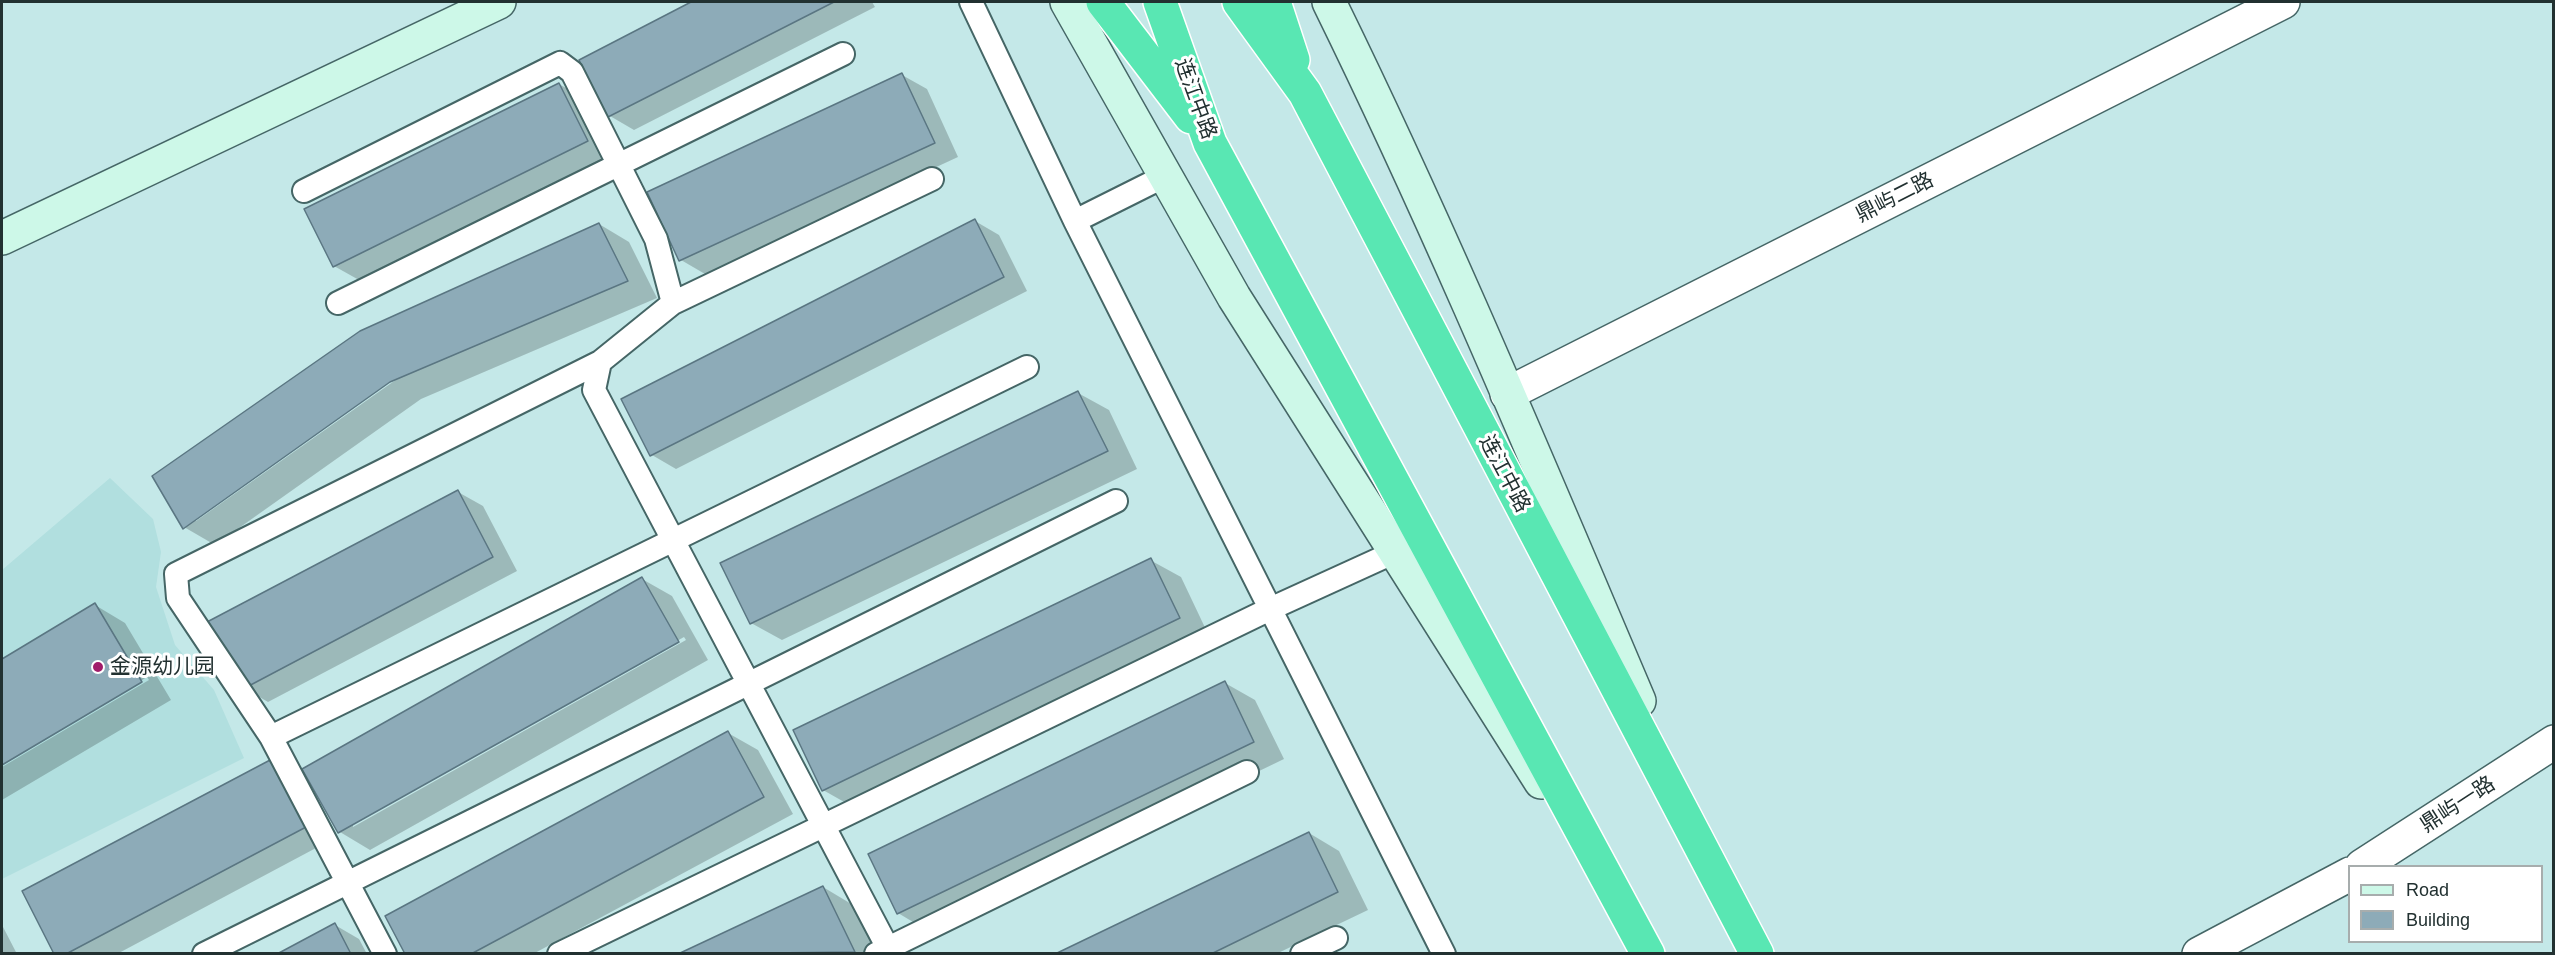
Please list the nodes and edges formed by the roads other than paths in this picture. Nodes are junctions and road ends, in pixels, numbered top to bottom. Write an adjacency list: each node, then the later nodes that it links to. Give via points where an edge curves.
1 (499, 2): 18 (main road)
2 (971, 2): 17 (lane)
3 (1067, 2): 14 (main road)
4 (1103, 2): 12 (highway)
5 (1161, 2): 12 (highway, 连江中路)
6 (1239, 2): 11 (highway, 连江中路)
7 (1274, 2): 11 (highway)
8 (1329, 2): 23 (main road, via 1380,106)
9 (2283, 2): 23 (street, 鼎屿二路)
10 (843, 54): 13 (lane)
11 (1305, 93): 33 (highway, 连江中路)
12 (1210, 143): 37 (highway, 连江中路)
13 (618, 164): 16 (lane, via 572,72 560,63); 19 (lane); 20 (lane, via 656,239)
14 (1165, 176): 17 (lane); 26 (main road, via 1234,297)
15 (932, 179): 20 (lane)
16 (304, 191)
17 (1075, 221): 27 (lane)
18 (2, 238)
19 (338, 303)
20 (673, 303): 21 (lane)
21 (600, 362): 25 (lane, via 594,390); 29 (lane, via 176,574 178,598)
22 (1028, 367): 25 (lane)
23 (1507, 394): 33 (main road)
24 (1116, 501): 28 (lane)
25 (674, 540): 28 (lane); 29 (lane)
26 (1395, 552): 27 (lane); 37 (main road, via 1516,745)
27 (1270, 609): 32 (lane); 44 (lane)
28 (750, 682): 32 (lane); 36 (lane)
29 (271, 737): 36 (lane)
30 (2553, 742): 34 (street, 鼎屿一路)
31 (1247, 772): 39 (lane)
32 (825, 825): 39 (lane); 42 (lane)
33 (1699, 843): 46 (highway, 连江中路)
34 (2365, 865)
35 (2348, 875): 47 (street)
36 (347, 882): 40 (lane); 41 (lane)
37 (1617, 895): 45 (highway, 连江中路)
38 (1336, 938): 43 (lane)
39 (885, 952)
40 (204, 954)
41 (385, 954)
42 (559, 954)
43 (1302, 954)
44 (1444, 954)
45 (1648, 954)
46 (1757, 954)
47 (2199, 954)

